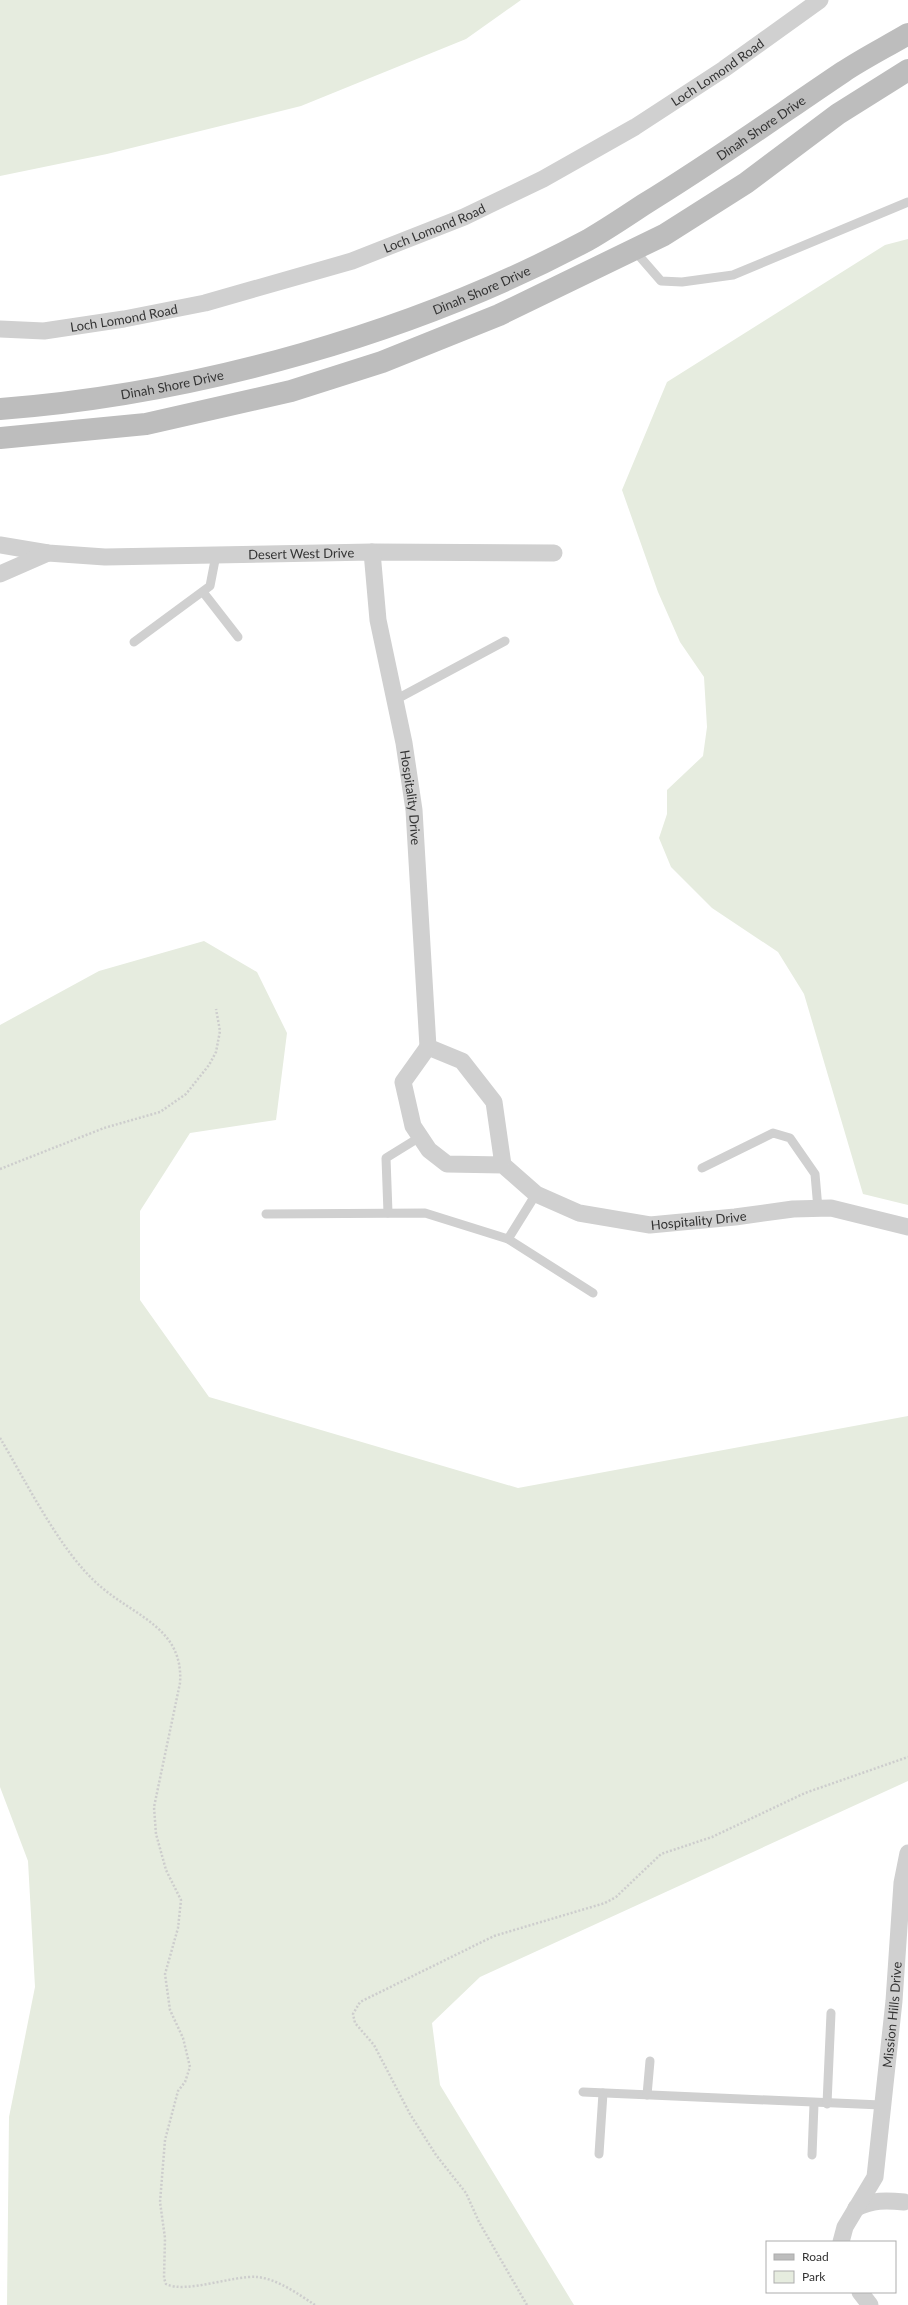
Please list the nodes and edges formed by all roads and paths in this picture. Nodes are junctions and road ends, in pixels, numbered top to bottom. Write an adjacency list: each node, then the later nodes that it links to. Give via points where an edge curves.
1 (820, 0): 6 (street, Loch Lomond Road, via 724,69 543,179 464,216 352,261 205,303 124,319 44,331)
2 (908, 34): 7 (main road, Dinah Shore Drive, via 845,70 692,176 589,239 496,285 389,325 277,361 160,388)
3 (908, 70): 5 (main road, via 838,114 746,183 664,235)
4 (908, 202): 5 (lane, via 733,275 682,282 661,281)
5 (634, 250): 8 (main road, via 499,315 382,362 291,391 146,424)
6 (0, 329)
7 (0, 410)
8 (0, 438)
9 (0, 545): 11 (street, Desert West Drive)
10 (372, 552): 12 (street, Desert West Drive); 13 (street, Desert West Drive); 19 (street, Hospitality Drive, via 378,620)
11 (48, 553): 13 (street, Desert West Drive, via 106,557); 14 (street, Desert West Drive)
12 (554, 553)
13 (216, 555): 15 (lane, via 210,586)
14 (0, 574)
15 (203, 592): 16 (lane); 18 (lane)
16 (238, 637)
17 (505, 641): 19 (lane)
18 (134, 642)
19 (395, 700): 21 (street, Hospitality Drive, via 414,810)
20 (216, 1010): 25 (path, via 220,1031 216,1052 186,1094 160,1112 104,1128)
21 (428, 1047): 22 (street, via 403,1082 413,1126); 23 (street, via 462,1061 494,1102)
22 (420, 1137): 23 (street, via 429,1150 447,1164); 28 (lane, via 386,1158)
23 (503, 1165): 26 (street, Hospitality Drive)
24 (702, 1168): 27 (lane, via 773,1133 783,1134 790,1138 815,1174)
25 (0, 1169)
26 (536, 1194): 27 (street, Hospitality Drive, via 579,1213 650,1225 794,1209); 31 (lane)
27 (818, 1209): 30 (street, Hospitality Drive, via 831,1208)
28 (388, 1213): 29 (lane); 31 (lane, via 425,1213)
29 (266, 1214)
30 (908, 1227)
31 (508, 1239): 32 (lane)
32 (593, 1293)
33 (0, 1438): 52 (path, via 66,1548 100,1586 148,1620 163,1633 178,1652 180,1683 154,1807 154,1818 166,1870 181,1900 178,1928 169,1958 166,1980 170,2010 183,2038 190,2067 185,2082 178,2091 165,2140 160,2202 165,2238 166,2284 172,2287 192,2286 256,2277 281,2284)
34 (908, 1757): 53 (path, via 805,1793 712,1837 662,1854 616,1897 605,1903 494,1936 360,2002 355,2008 353,2014 356,2023 374,2045 410,2114 436,2156 466,2193 479,2222)
35 (908, 1853): 36 (street, Mission Hills Drive, via 902,1883)
36 (904, 1910): 44 (street, Mission Hills Drive)
37 (831, 2013): 43 (lane)
38 (650, 2061): 41 (lane)
39 (583, 2092): 40 (lane)
40 (603, 2093): 41 (lane); 45 (lane)
41 (647, 2096): 42 (lane)
42 (814, 2104): 43 (lane); 46 (lane)
43 (827, 2104): 44 (lane)
44 (881, 2105): 47 (street, Mission Hills Drive)
45 (599, 2154)
46 (812, 2155)
47 (875, 2177): 48 (street); 49 (street, Mission Hills Drive)
48 (906, 2204): 49 (street, via 883,2200 869,2202)
49 (856, 2208): 50 (street, Mission Hills Drive, via 845,2227)
50 (841, 2241)
51 (861, 2293): 54 (street)
52 (315, 2305)
53 (527, 2305)
54 (870, 2305)

